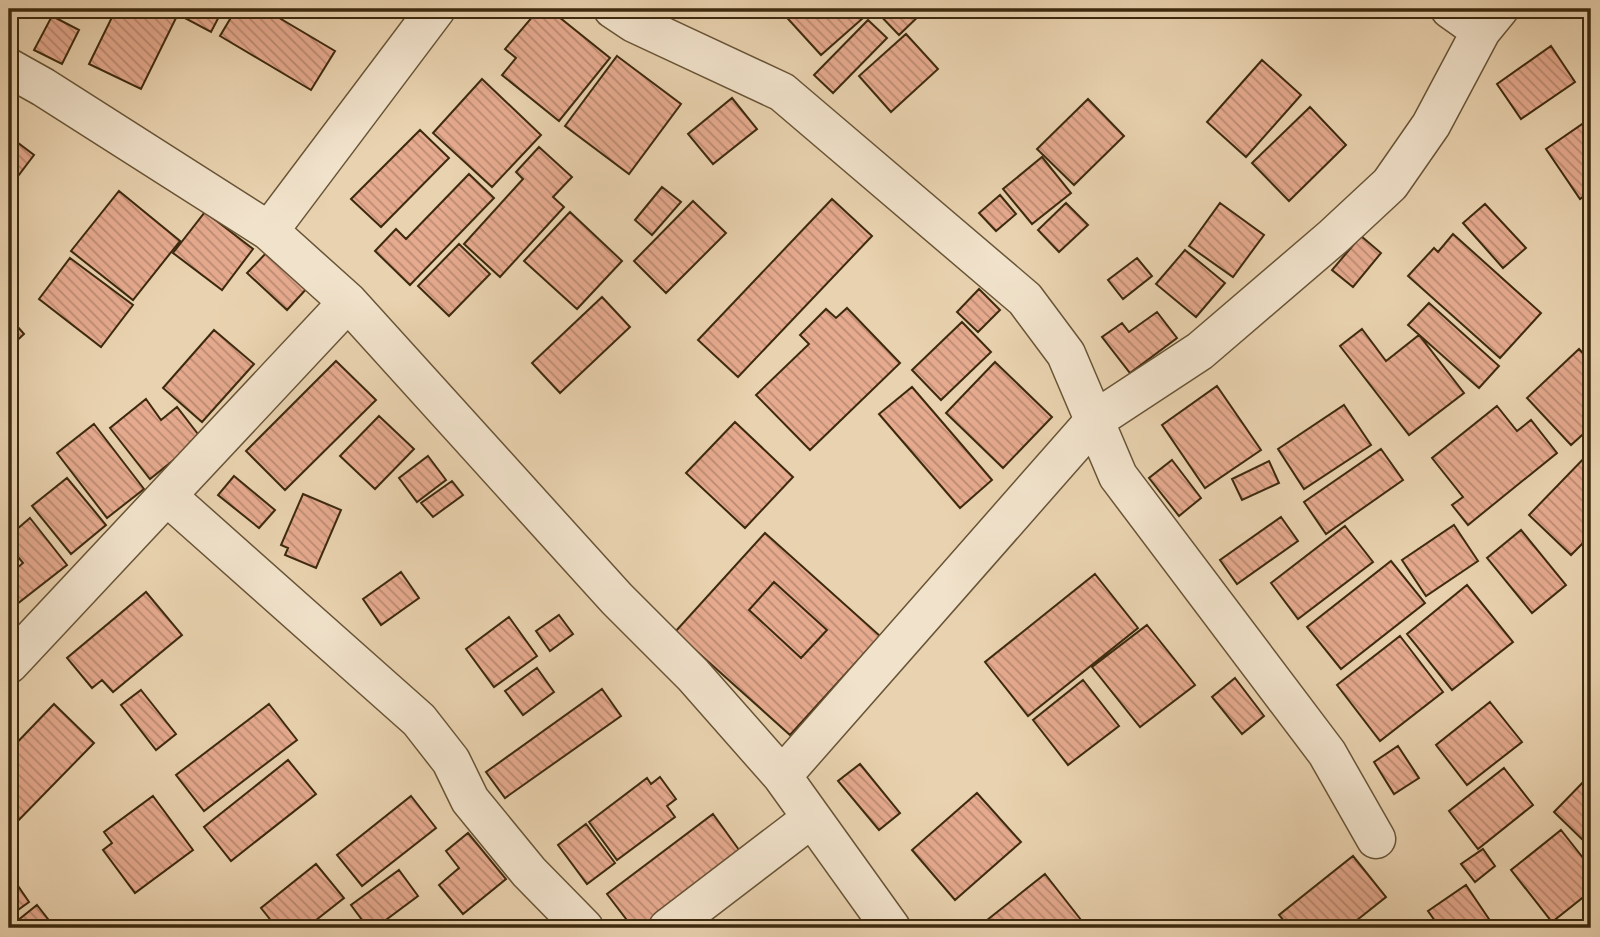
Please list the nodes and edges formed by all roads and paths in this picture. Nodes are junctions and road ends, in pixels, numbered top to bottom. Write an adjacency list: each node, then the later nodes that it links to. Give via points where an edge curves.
1 (436, 9): 6 (street)
2 (613, 9): 8 (street, via 782,92 918,207 1025,299 1066,354)
3 (1450, 9): 4 (street)
4 (1490, 20): 8 (street, via 1431,125 1390,184 1200,351)
5 (9, 68): 6 (street)
6 (269, 230): 7 (street)
7 (348, 302): 9 (street); 11 (street)
8 (1095, 420): 11 (street); 13 (street, via 1118,476 1327,752)
9 (167, 496): 10 (street); 14 (street, via 419,720 451,761 470,800 529,872)
10 (9, 664)
11 (782, 776): 12 (street)
12 (812, 818): 15 (street); 16 (street)
13 (1376, 839)
14 (584, 928)
15 (668, 928)
16 (891, 928)

